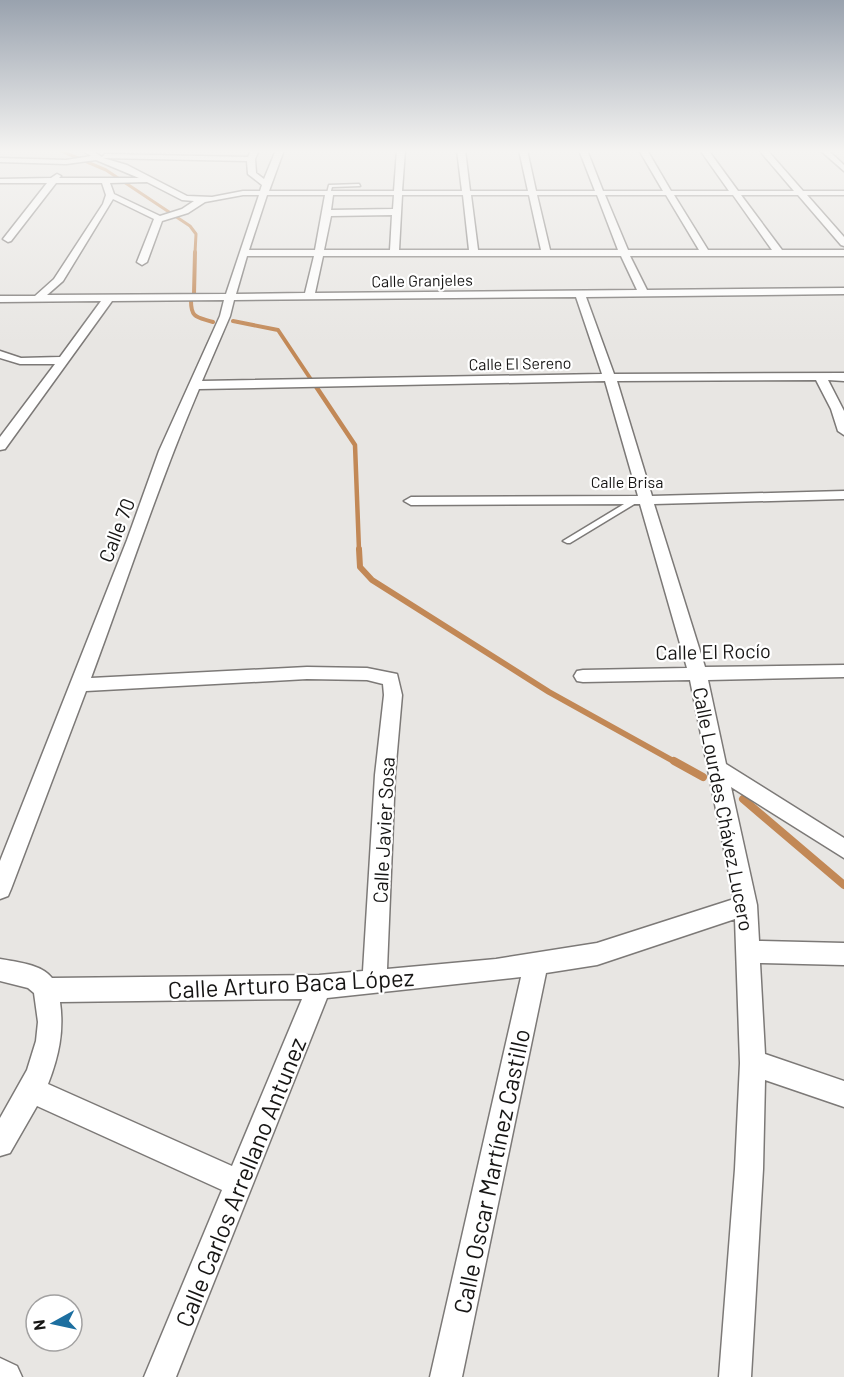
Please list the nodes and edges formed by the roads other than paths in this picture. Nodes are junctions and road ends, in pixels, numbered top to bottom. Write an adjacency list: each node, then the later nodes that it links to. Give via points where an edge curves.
1 (27, 214): 15 (street)
2 (101, 214): 33 (street, via 64,272)
3 (153, 214): 14 (street)
4 (175, 214): 14 (street)
5 (256, 214): 17 (street, Calle 70)
6 (327, 214): 25 (street)
7 (397, 214): 18 (street)
8 (469, 214): 19 (street)
9 (538, 214): 20 (street)
10 (609, 214): 21 (street)
11 (682, 214): 22 (street)
12 (750, 214): 23 (street)
13 (819, 214): 16 (street)
14 (163, 218): 26 (street)
15 (8, 239)
16 (844, 243)
17 (244, 253): 25 (street); 31 (street, Calle 70)
18 (394, 253): 19 (street); 25 (street)
19 (474, 253): 20 (street)
20 (546, 253): 21 (street)
21 (624, 253): 22 (street); 29 (street)
22 (705, 253): 23 (street)
23 (779, 253): 24 (street)
24 (844, 253)
25 (320, 254): 32 (street)
26 (142, 262)
27 (844, 291): 29 (street, Calle Granjeles)
28 (580, 294): 29 (street, Calle Granjeles); 32 (street, Calle Granjeles); 39 (street, Calle Lourdes Chávez Lucero)
29 (644, 294)
30 (3, 297): 33 (street, Calle Granjeles)
31 (230, 297): 32 (street, Calle Granjeles); 34 (street, Calle Granjeles); 40 (street, Calle 70)
32 (309, 297)
33 (38, 298): 34 (street, Calle Granjeles)
34 (109, 298): 36 (street)
35 (0, 354): 36 (street, via 20,361)
36 (64, 360): 42 (street)
37 (820, 377): 38 (street, Calle El Sereno); 39 (street, Calle El Sereno); 41 (street)
38 (844, 377)
39 (610, 379): 40 (street, Calle El Sereno); 44 (street, Calle Lourdes Chávez Lucero)
40 (196, 385): 50 (street, Calle 70, via 166,451)
41 (844, 431)
42 (0, 446)
43 (844, 495): 44 (street, Calle Brisa)
44 (642, 500): 45 (street, Calle Brisa); 46 (lane); 48 (street, Calle Lourdes Chávez Lucero)
45 (411, 501)
46 (567, 541)
47 (844, 671): 48 (street, Calle El Rocío)
48 (698, 674): 49 (street, Calle El Rocío); 51 (street, Calle Lourdes Chávez Lucero)
49 (584, 676)
50 (78, 685): 53 (street, Calle 70); 59 (street, Calle Javier Sosa, via 307,674 366,674 391,679)
51 (719, 769): 52 (street); 54 (street, Calle Lourdes Chávez Lucero)
52 (844, 849)
53 (0, 889)
54 (746, 905): 55 (street, Calle Lourdes Chávez Lucero); 57 (street, Calle Arturo Baca López, via 597,954)
55 (750, 952): 56 (street); 62 (street, Calle Lourdes Chávez Lucero)
56 (844, 954)
57 (536, 965): 59 (street, Calle Arturo Baca López); 70 (street, Calle Oscar Martínez Castillo)
58 (0, 970): 61 (street, via 40,982)
59 (374, 983): 60 (street, Calle Arturo Baca López)
60 (319, 987): 61 (street, Calle Arturo Baca López); 66 (street, Calle Carlos Arrellano Antunez)
61 (46, 990): 63 (street, via 51,1013 49,1041)
62 (753, 1062): 64 (street); 71 (street, Calle Lourdes Chávez Lucero)
63 (32, 1089): 65 (street); 66 (street)
64 (844, 1094)
65 (0, 1143)
66 (240, 1184): 69 (street, Calle Carlos Arrellano Antunez)
67 (0, 1374): 68 (street)
68 (6, 1377)
69 (160, 1377)
70 (446, 1377)
71 (735, 1377)

